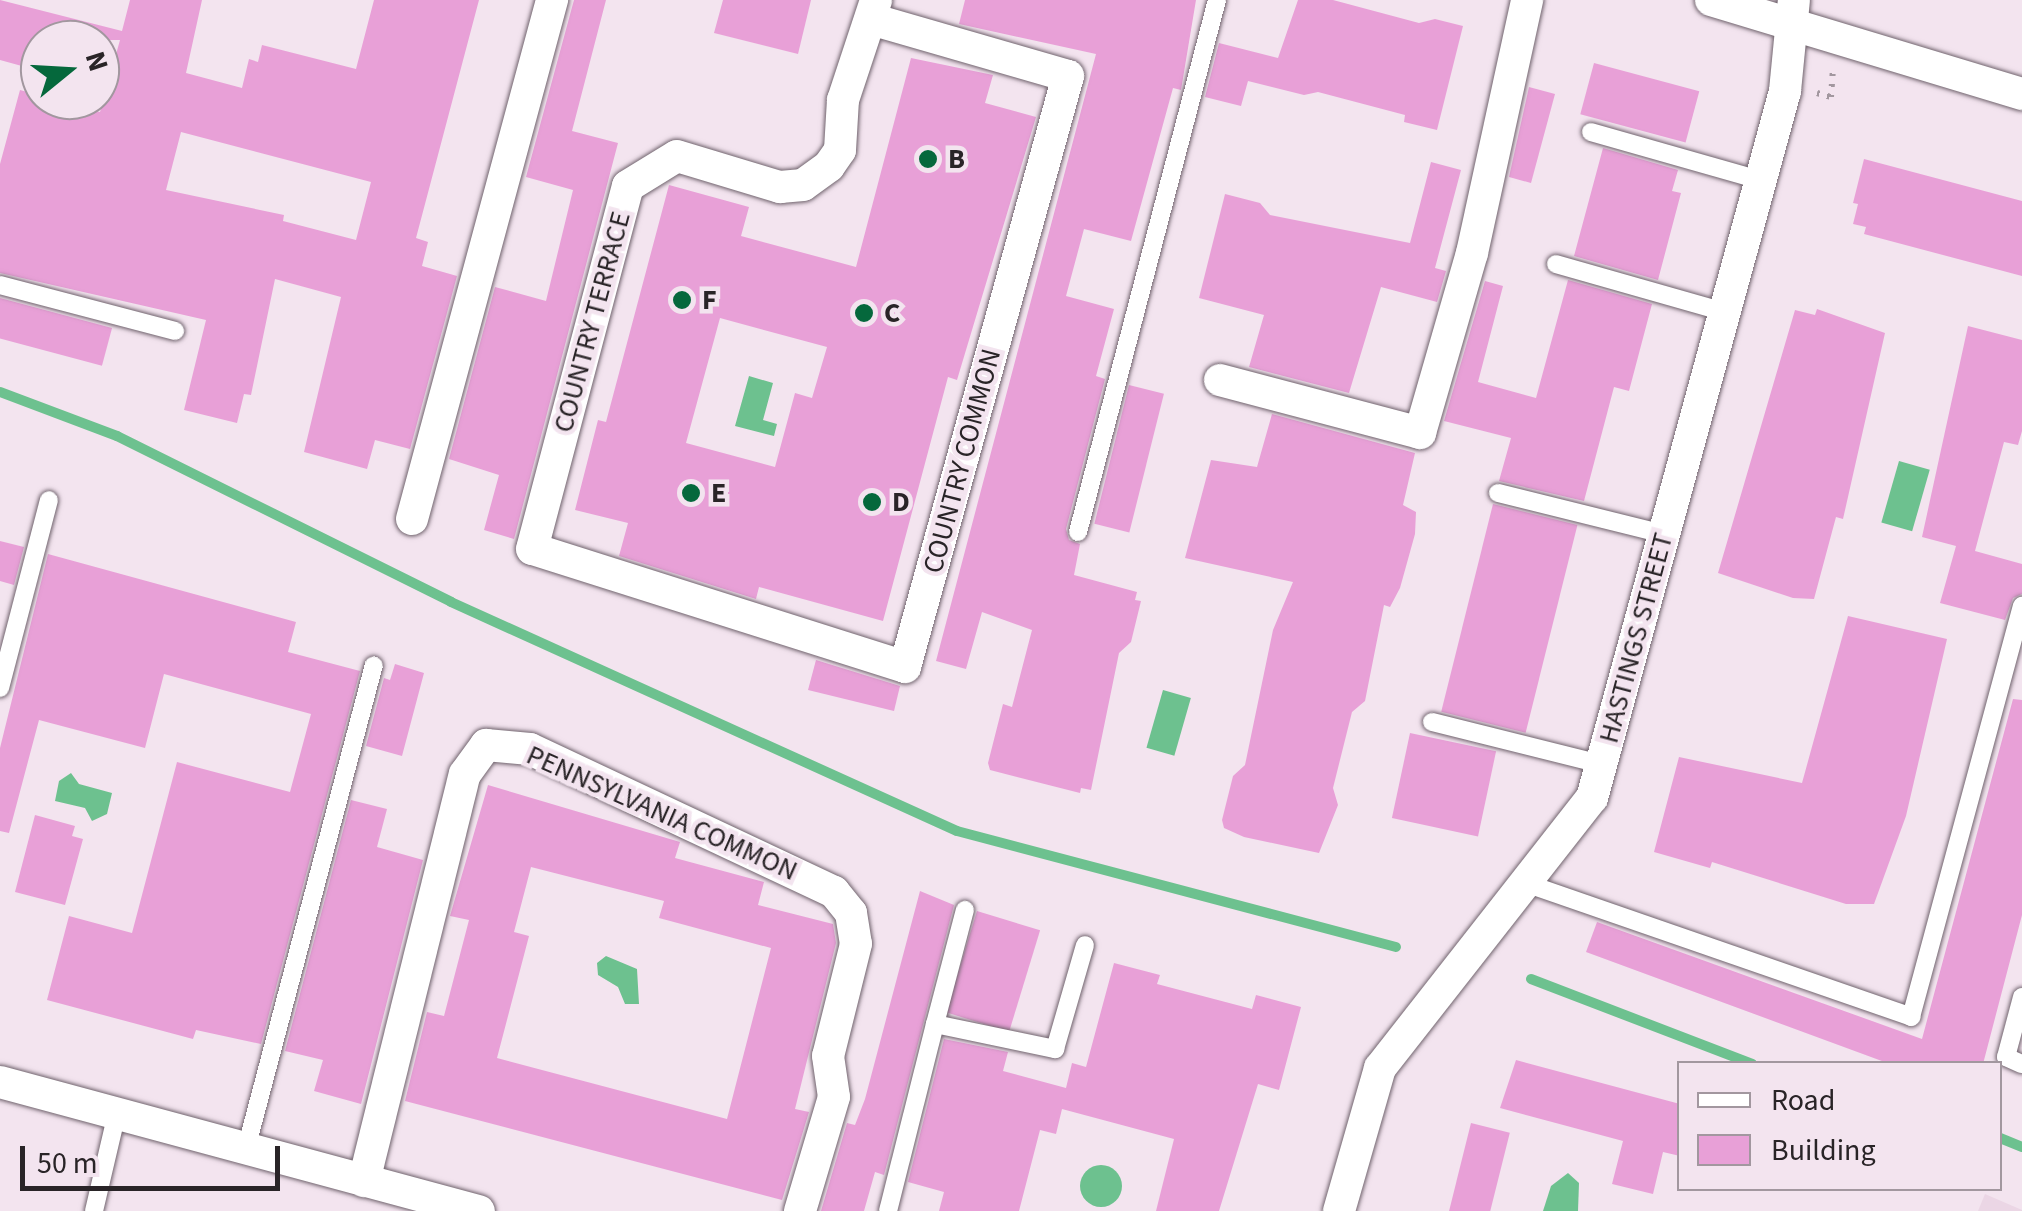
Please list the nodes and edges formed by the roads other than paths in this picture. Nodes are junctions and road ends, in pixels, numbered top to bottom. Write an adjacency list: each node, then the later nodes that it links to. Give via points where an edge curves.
1 (552, 0): 17 (street)
2 (1217, 0): 18 (lane)
3 (1527, 0): 14 (street, via 1472,253 1420,433)
4 (1712, 0): 6 (street)
5 (874, 10): 20 (street, COUNTRY TERRACE, via 844,100 840,150 804,185 780,187 677,156 628,186); 20 (street, COUNTRY COMMON, via 1068,76 905,668)
6 (1792, 12): 7 (street); 9 (street, HASTINGS STREET, via 1784,90)
7 (2022, 94)
8 (1591, 132): 9 (lane)
9 (1760, 180): 12 (street, HASTINGS STREET)
10 (1556, 264): 12 (lane)
11 (0, 285): 13 (lane)
12 (1724, 312): 19 (street, HASTINGS STREET)
13 (175, 332)
14 (1220, 380)
15 (1498, 493): 19 (lane)
16 (49, 500): 23 (lane)
17 (412, 518)
18 (1078, 532)
19 (1664, 534): 25 (street, HASTINGS STREET)
20 (532, 549)
21 (2022, 606): 26 (lane, via 1911,1017)
22 (374, 666): 34 (lane)
23 (0, 688)
24 (1432, 722): 25 (lane)
25 (1601, 764): 26 (street, HASTINGS STREET, via 1592,798)
26 (1525, 883): 41 (street, HASTINGS STREET, via 1380,1068)
27 (965, 910): 30 (lane)
28 (1086, 945): 30 (lane, via 1055,1050)
29 (2022, 997): 31 (lane, via 2006,1057)
30 (935, 1024): 40 (lane)
31 (2022, 1064)
32 (0, 1082): 33 (street)
33 (117, 1113): 34 (street); 37 (lane)
34 (246, 1149): 35 (street)
35 (364, 1181): 36 (street); 39 (street, PENNSYLVANIA COMMON, via 465,774 486,745 530,748 834,892 851,913 856,944 828,1056 834,1097)
36 (439, 1206): 38 (street)
37 (94, 1211)
38 (479, 1211)
39 (800, 1211)
40 (888, 1211)
41 (1339, 1211)

